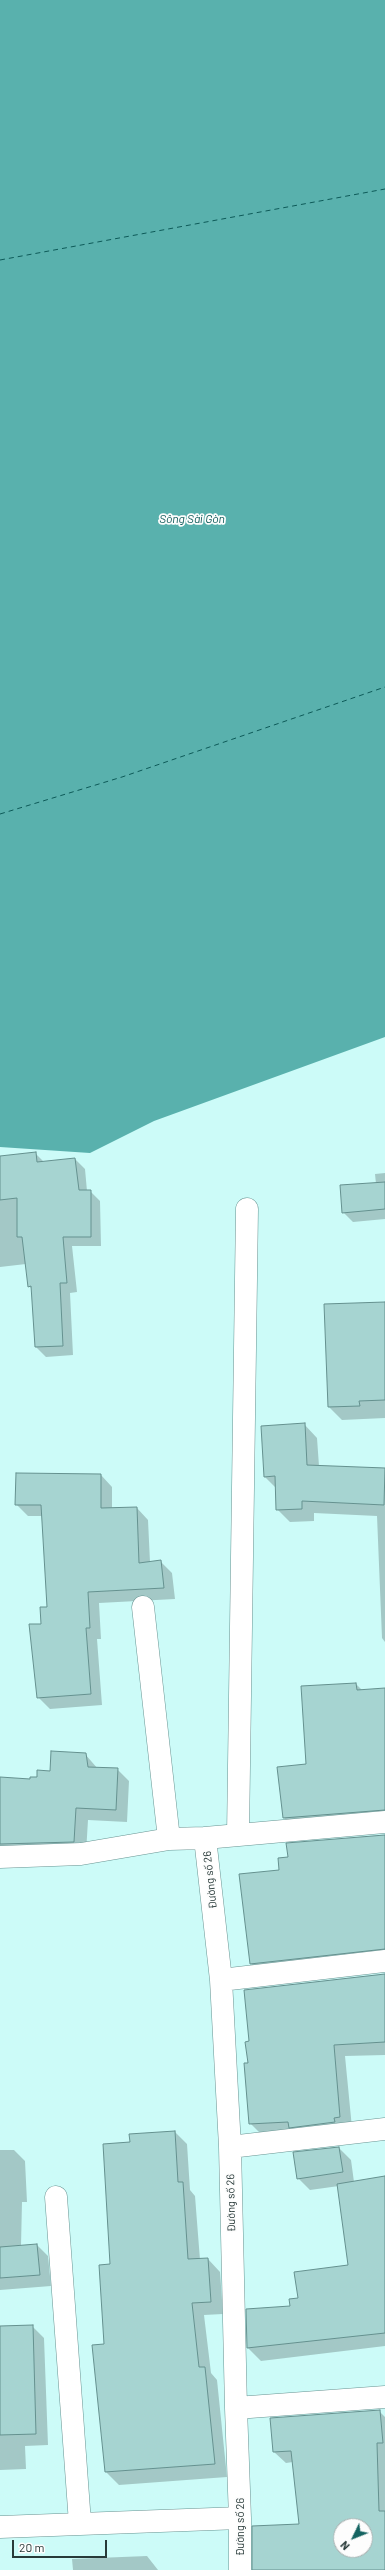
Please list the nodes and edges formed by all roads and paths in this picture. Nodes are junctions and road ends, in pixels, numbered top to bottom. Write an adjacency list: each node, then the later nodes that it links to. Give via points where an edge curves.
1 (246, 1210): 4 (street)
2 (144, 1607): 5 (street)
3 (385, 1822): 4 (street, Đường số 26)
4 (238, 1835): 6 (street, Đường số 26)
5 (169, 1838): 6 (street, Đường số 26); 7 (street, Đường số 26, via 81,1854)
6 (205, 1838): 9 (street, Đường số 26)
7 (0, 1857)
8 (385, 1961): 9 (street)
9 (221, 1980): 11 (street, Đường số 26)
10 (385, 2128): 11 (street)
11 (230, 2147): 14 (street, Đường số 26)
12 (56, 2197): 16 (street)
13 (385, 2397): 14 (street)
14 (236, 2408): 15 (street, Đường số 26)
15 (240, 2518): 16 (street); 18 (street, Đường số 26)
16 (80, 2523): 17 (street)
17 (0, 2527)
18 (240, 2570)

